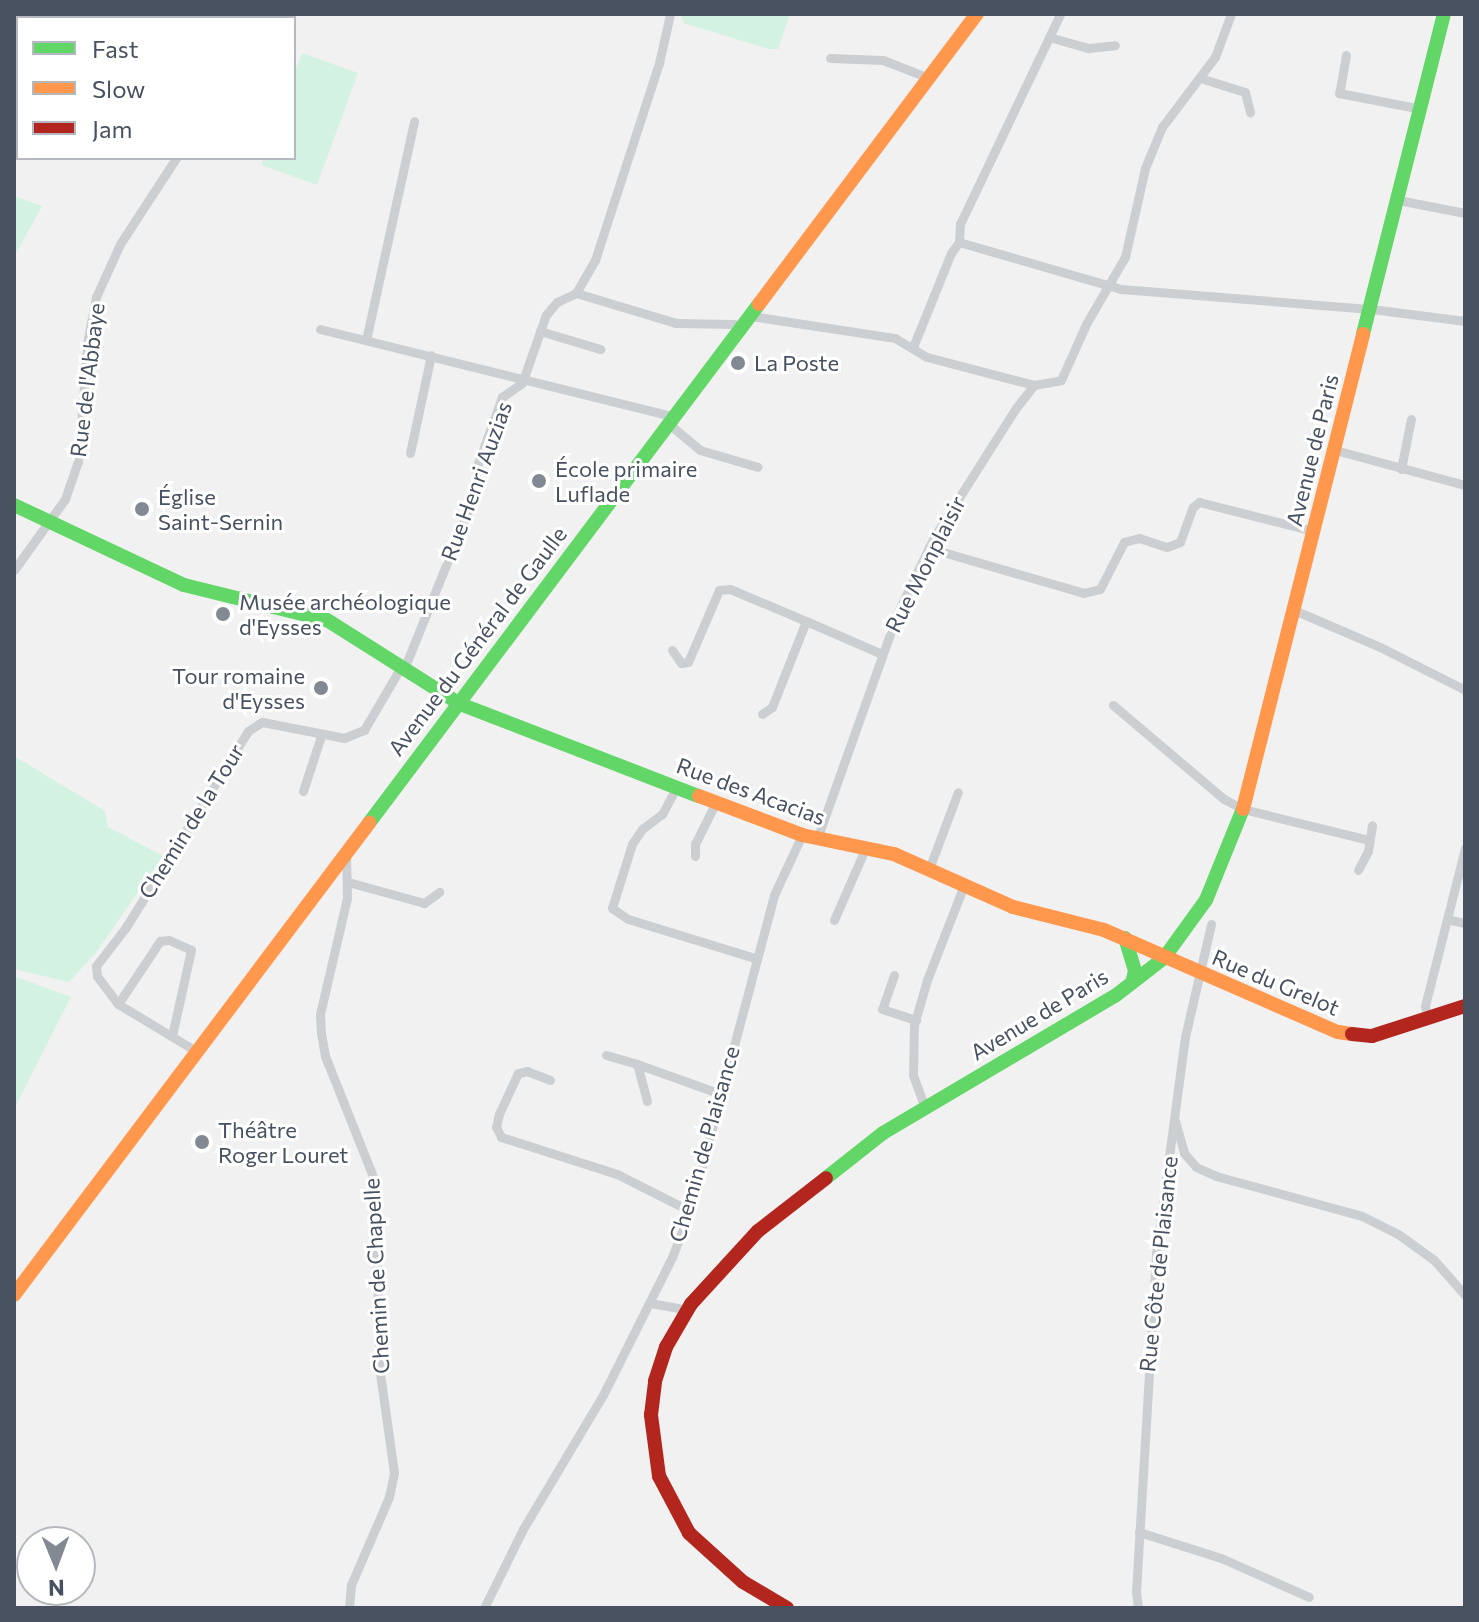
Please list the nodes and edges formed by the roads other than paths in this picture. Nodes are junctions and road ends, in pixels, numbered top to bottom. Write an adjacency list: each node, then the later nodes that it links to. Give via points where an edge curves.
1 (670, 14): 20 (street, via 595,260)
2 (977, 14): 10 (main road, Avenue du Général de Gaulle)
3 (1060, 14): 6 (street)
4 (1231, 14): 11 (street, via 1220,46)
5 (1444, 14): 12 (main road, Avenue de Paris)
6 (1049, 37): 7 (street, via 1088,48); 18 (street, via 960,224)
7 (1115, 45)
8 (1346, 55): 12 (street, via 1339,93)
9 (830, 58): 10 (street, via 883,60)
10 (929, 78): 22 (main road, Avenue du Général de Gaulle)
11 (1200, 78): 13 (street, via 1245,92); 19 (street, via 1154,145 1125,257)
12 (1421, 109): 16 (main road, Avenue de Paris)
13 (1250, 112)
14 (414, 121): 27 (street)
15 (175, 160): 41 (street, Rue de l'Abbaye, via 120,244 96,297 78,462)
16 (1398, 200): 17 (street); 21 (main road, Avenue de Paris)
17 (1465, 213)
18 (959, 242): 19 (street); 28 (street)
19 (1108, 286): 21 (street); 32 (street, Rue Monplaisir, via 1061,380)
20 (576, 293): 25 (street, via 676,323 734,324); 26 (street, Rue Henri Auzias, via 557,302)
21 (1371, 309): 23 (street); 35 (main road, Avenue de Paris)
22 (751, 316): 25 (main road, Avenue du Général de Gaulle); 28 (street, via 868,331)
23 (1465, 321)
24 (320, 329): 27 (street)
25 (742, 330): 34 (main road, Avenue du Général de Gaulle)
26 (540, 331): 29 (street); 31 (street, Rue Henri Auzias)
27 (366, 340): 30 (street)
28 (913, 347): 32 (street, via 927,357)
29 (600, 349)
30 (431, 355): 31 (street); 36 (street)
31 (524, 378): 34 (street); 49 (street, Rue Henri Auzias, via 502,397 476,469 477,488)
32 (1034, 385): 43 (street, Rue Monplaisir)
33 (1411, 419): 38 (street)
34 (672, 420): 37 (street, via 700,450); 51 (main road, Avenue du Général de Gaulle)
35 (1335, 450): 38 (street); 42 (main road, Avenue de Paris)
36 (410, 453)
37 (758, 467)
38 (1401, 469): 39 (street)
39 (1465, 485)
40 (14, 505): 41 (main road, Rue des Acacias)
41 (50, 522): 44 (street, Rue de l'Abbaye); 49 (main road, Rue des Acacias, via 184,585 327,620)
42 (1314, 531): 43 (street, via 1199,502 1180,542 1167,547 1139,538 1124,542 1100,589 1084,593); 45 (main road, Avenue de Paris)
43 (929, 548): 48 (street, Rue Monplaisir)
44 (14, 570)
45 (1294, 610): 50 (street); 59 (main road, Avenue de Paris)
46 (806, 621): 47 (street, via 730,589 719,590 688,662 681,663); 48 (street); 53 (street, via 772,707)
47 (672, 650)
48 (882, 654): 61 (street, Rue Monplaisir)
49 (403, 668): 51 (main road, Rue des Acacias); 54 (street, Chemin de la Tour, via 364,730 344,738)
50 (1465, 690)
51 (460, 704): 55 (main road, Rue des Acacias); 65 (main road, Avenue du Général de Gaulle)
52 (1113, 705): 59 (street, via 1224,799)
53 (762, 714)
54 (321, 736): 56 (street); 85 (street, Chemin de la Tour, via 262,722 248,731 126,927 96,966 97,976)
55 (676, 788): 58 (main road, Rue des Acacias); 80 (street, via 662,814 632,844 614,912)
56 (303, 791)
57 (958, 792): 67 (street)
58 (716, 802): 61 (main road, Rue des Acacias); 66 (street, via 695,844)
59 (1243, 809): 62 (street); 79 (main road, Avenue de Paris, via 1220,871)
60 (1372, 825): 62 (street)
61 (809, 837): 64 (main road, Rue des Acacias); 80 (street, Chemin de Plaisance, via 774,895)
62 (1369, 840): 68 (street)
63 (1465, 848): 71 (street)
64 (865, 849): 67 (main road, Rue des Acacias); 75 (street)
65 (346, 851): 69 (street, Chemin de Chapelle); 90 (main road, Avenue du Général de Gaulle)
66 (695, 856)
67 (929, 869): 70 (main road, Rue des Acacias)
68 (1358, 870)
69 (348, 882): 72 (street, via 424,903); 105 (street, Chemin de Chapelle, via 320,1014 321,1033 325,1056 374,1179 380,1373 394,1473 351,1585)
70 (964, 885): 78 (main road, Rue des Acacias, via 1013,907); 88 (street)
71 (1455, 890): 73 (street); 74 (street)
72 (439, 892)
73 (1465, 894)
74 (1447, 919): 76 (street); 87 (street, via 1425,1006)
75 (834, 920)
76 (1465, 923)
77 (1211, 924): 82 (street, Rue Côte de Plaisance)
78 (1125, 938): 81 (main road, Rue des Acacias); 84 (main road, via 1135,971)
79 (1179, 939): 81 (main road, Avenue de Paris); 82 (main road, via 1182,959)
80 (755, 958): 94 (street, Chemin de Plaisance)
81 (1164, 958): 82 (main road, Rue du Grelot); 84 (main road, Avenue de Paris)
82 (1197, 973): 87 (main road, Rue du Grelot, via 1348,1034 1372,1036); 97 (street, Rue Côte de Plaisance)
83 (894, 975): 88 (street, via 882,1009)
84 (1132, 983): 96 (main road, Avenue de Paris)
85 (118, 1004): 89 (street); 89 (street, via 160,941 191,950)
86 (1465, 1006): 87 (main road, Rue du Grelot)
87 (1427, 1018)
88 (916, 1020): 96 (street, via 913,1075)
89 (172, 1036): 90 (street)
90 (196, 1051): 99 (main road, Avenue du Général de Gaulle)
91 (606, 1055): 92 (street)
92 (637, 1064): 94 (street); 95 (street)
93 (550, 1080): 98 (street, via 518,1073 496,1127 501,1137 617,1174)
94 (721, 1094): 98 (street, Chemin de Plaisance)
95 (647, 1101)
96 (925, 1108): 102 (main road, Avenue de Paris, via 852,1155 758,1231)
97 (1174, 1117): 100 (street, via 1184,1153 1196,1167 1374,1222 1434,1260); 103 (street, Rue Côte de Plaisance, via 1151,1303)
98 (690, 1211): 101 (street, Chemin de Plaisance)
99 (14, 1295)
100 (1465, 1295)
101 (650, 1303): 102 (street, via 678,1308); 106 (street, Chemin de Plaisance)
102 (683, 1314): 107 (main road, Avenue de Paris, via 655,1381 651,1415 659,1476 689,1533 743,1582)
103 (1139, 1532): 104 (street, via 1221,1558); 108 (street, Rue Côte de Plaisance)
104 (1309, 1597)
105 (349, 1608)
106 (484, 1608)
107 (787, 1608)
108 (1138, 1608)

